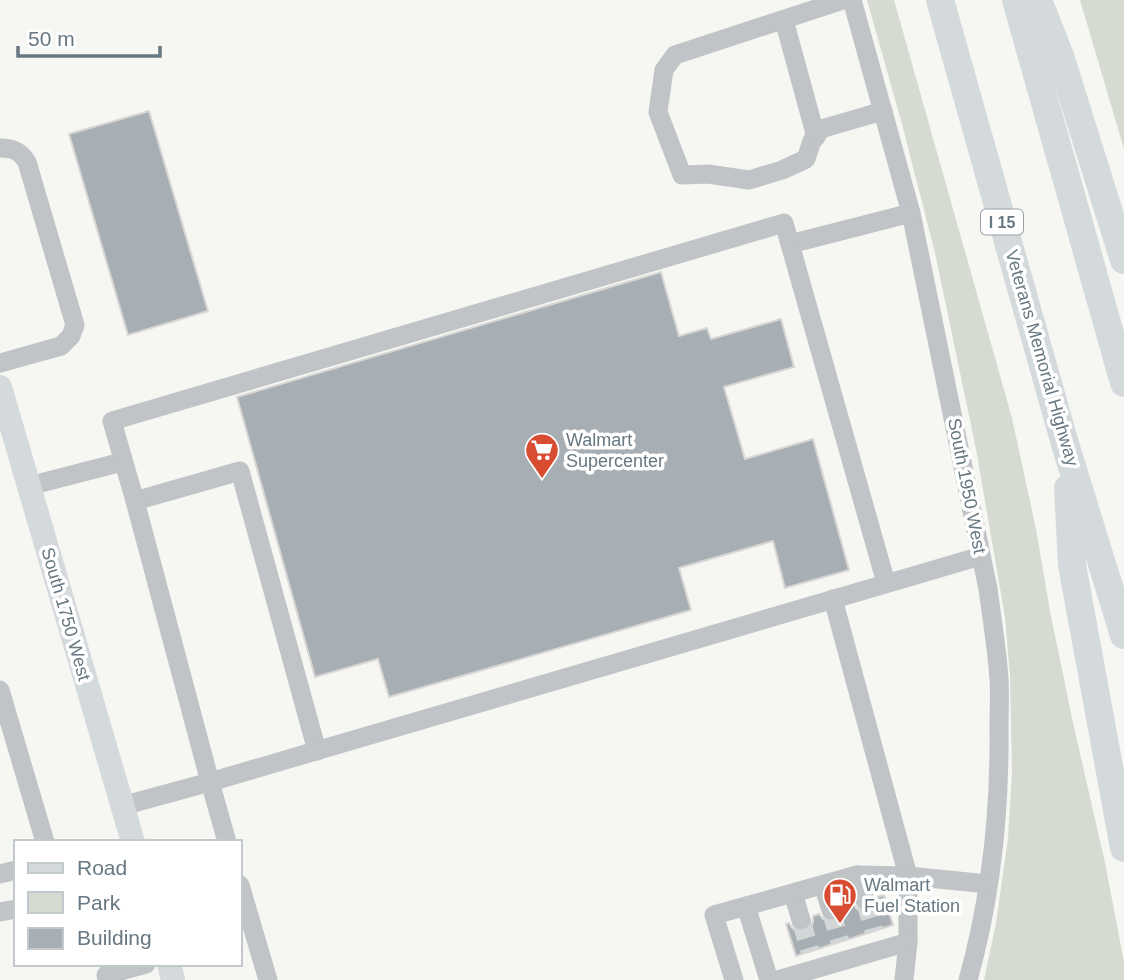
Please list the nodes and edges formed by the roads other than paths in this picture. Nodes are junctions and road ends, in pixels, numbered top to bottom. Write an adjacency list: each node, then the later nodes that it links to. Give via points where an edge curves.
1 (843, 0): 6 (street)
2 (852, 0): 7 (street, South 1950 West)
3 (940, 0): 17 (highway, Veterans Memorial Highway / I 15)
4 (1016, 0): 14 (highway)
5 (1038, 0): 12 (highway)
6 (784, 20): 8 (street); 8 (street, via 675,55 664,70 658,112 682,174 749,180 806,159)
7 (883, 111): 8 (street, via 821,129); 10 (street, South 1950 West)
8 (816, 136)
9 (0, 148): 13 (street, via 13,148 27,162 75,325 61,346)
10 (911, 213): 11 (street); 21 (street, South 1950 West)
11 (790, 244): 18 (street, via 784,223 112,421); 22 (street)
12 (1124, 260)
13 (0, 363)
14 (1124, 383)
15 (0, 387): 16 (main road, South 1750 West)
16 (7, 437): 19 (main road, South 1750 West)
17 (1065, 443): 24 (highway, Veterans Memorial Highway / I 15); 32 (highway, via 1072,565)
18 (122, 462): 19 (street); 20 (street)
19 (29, 486): 28 (main road, South 1750 West)
20 (135, 501): 26 (street, via 240,471); 27 (street)
21 (981, 556): 22 (street); 35 (street, South 1950 West, via 999,679 997,819)
22 (887, 583): 23 (street)
23 (833, 599): 26 (street); 34 (street)
24 (1124, 635)
25 (0, 690): 29 (street)
26 (317, 751): 27 (street)
27 (210, 782): 28 (street); 31 (street)
28 (122, 806): 30 (main road, South 1750 West)
29 (44, 840)
30 (132, 840)
31 (226, 840)
32 (1124, 848)
33 (857, 874): 34 (street); 36 (street); 39 (street)
34 (908, 876): 35 (street); 44 (street)
35 (988, 884): 53 (street, South 1950 West)
36 (823, 885): 38 (street); 41 (street)
37 (242, 891): 48 (street)
38 (793, 893): 40 (street); 42 (street)
39 (865, 900)
40 (746, 906): 49 (street, via 714,915); 50 (street)
41 (831, 910)
42 (800, 920)
43 (874, 931): 45 (street)
44 (908, 942): 45 (street); 52 (street)
45 (879, 951): 51 (street, via 843,951 813,960)
46 (140, 966): 47 (street)
47 (101, 978)
48 (268, 980)
49 (734, 980)
50 (769, 980)
51 (777, 980)
52 (904, 980)
53 (968, 980)

